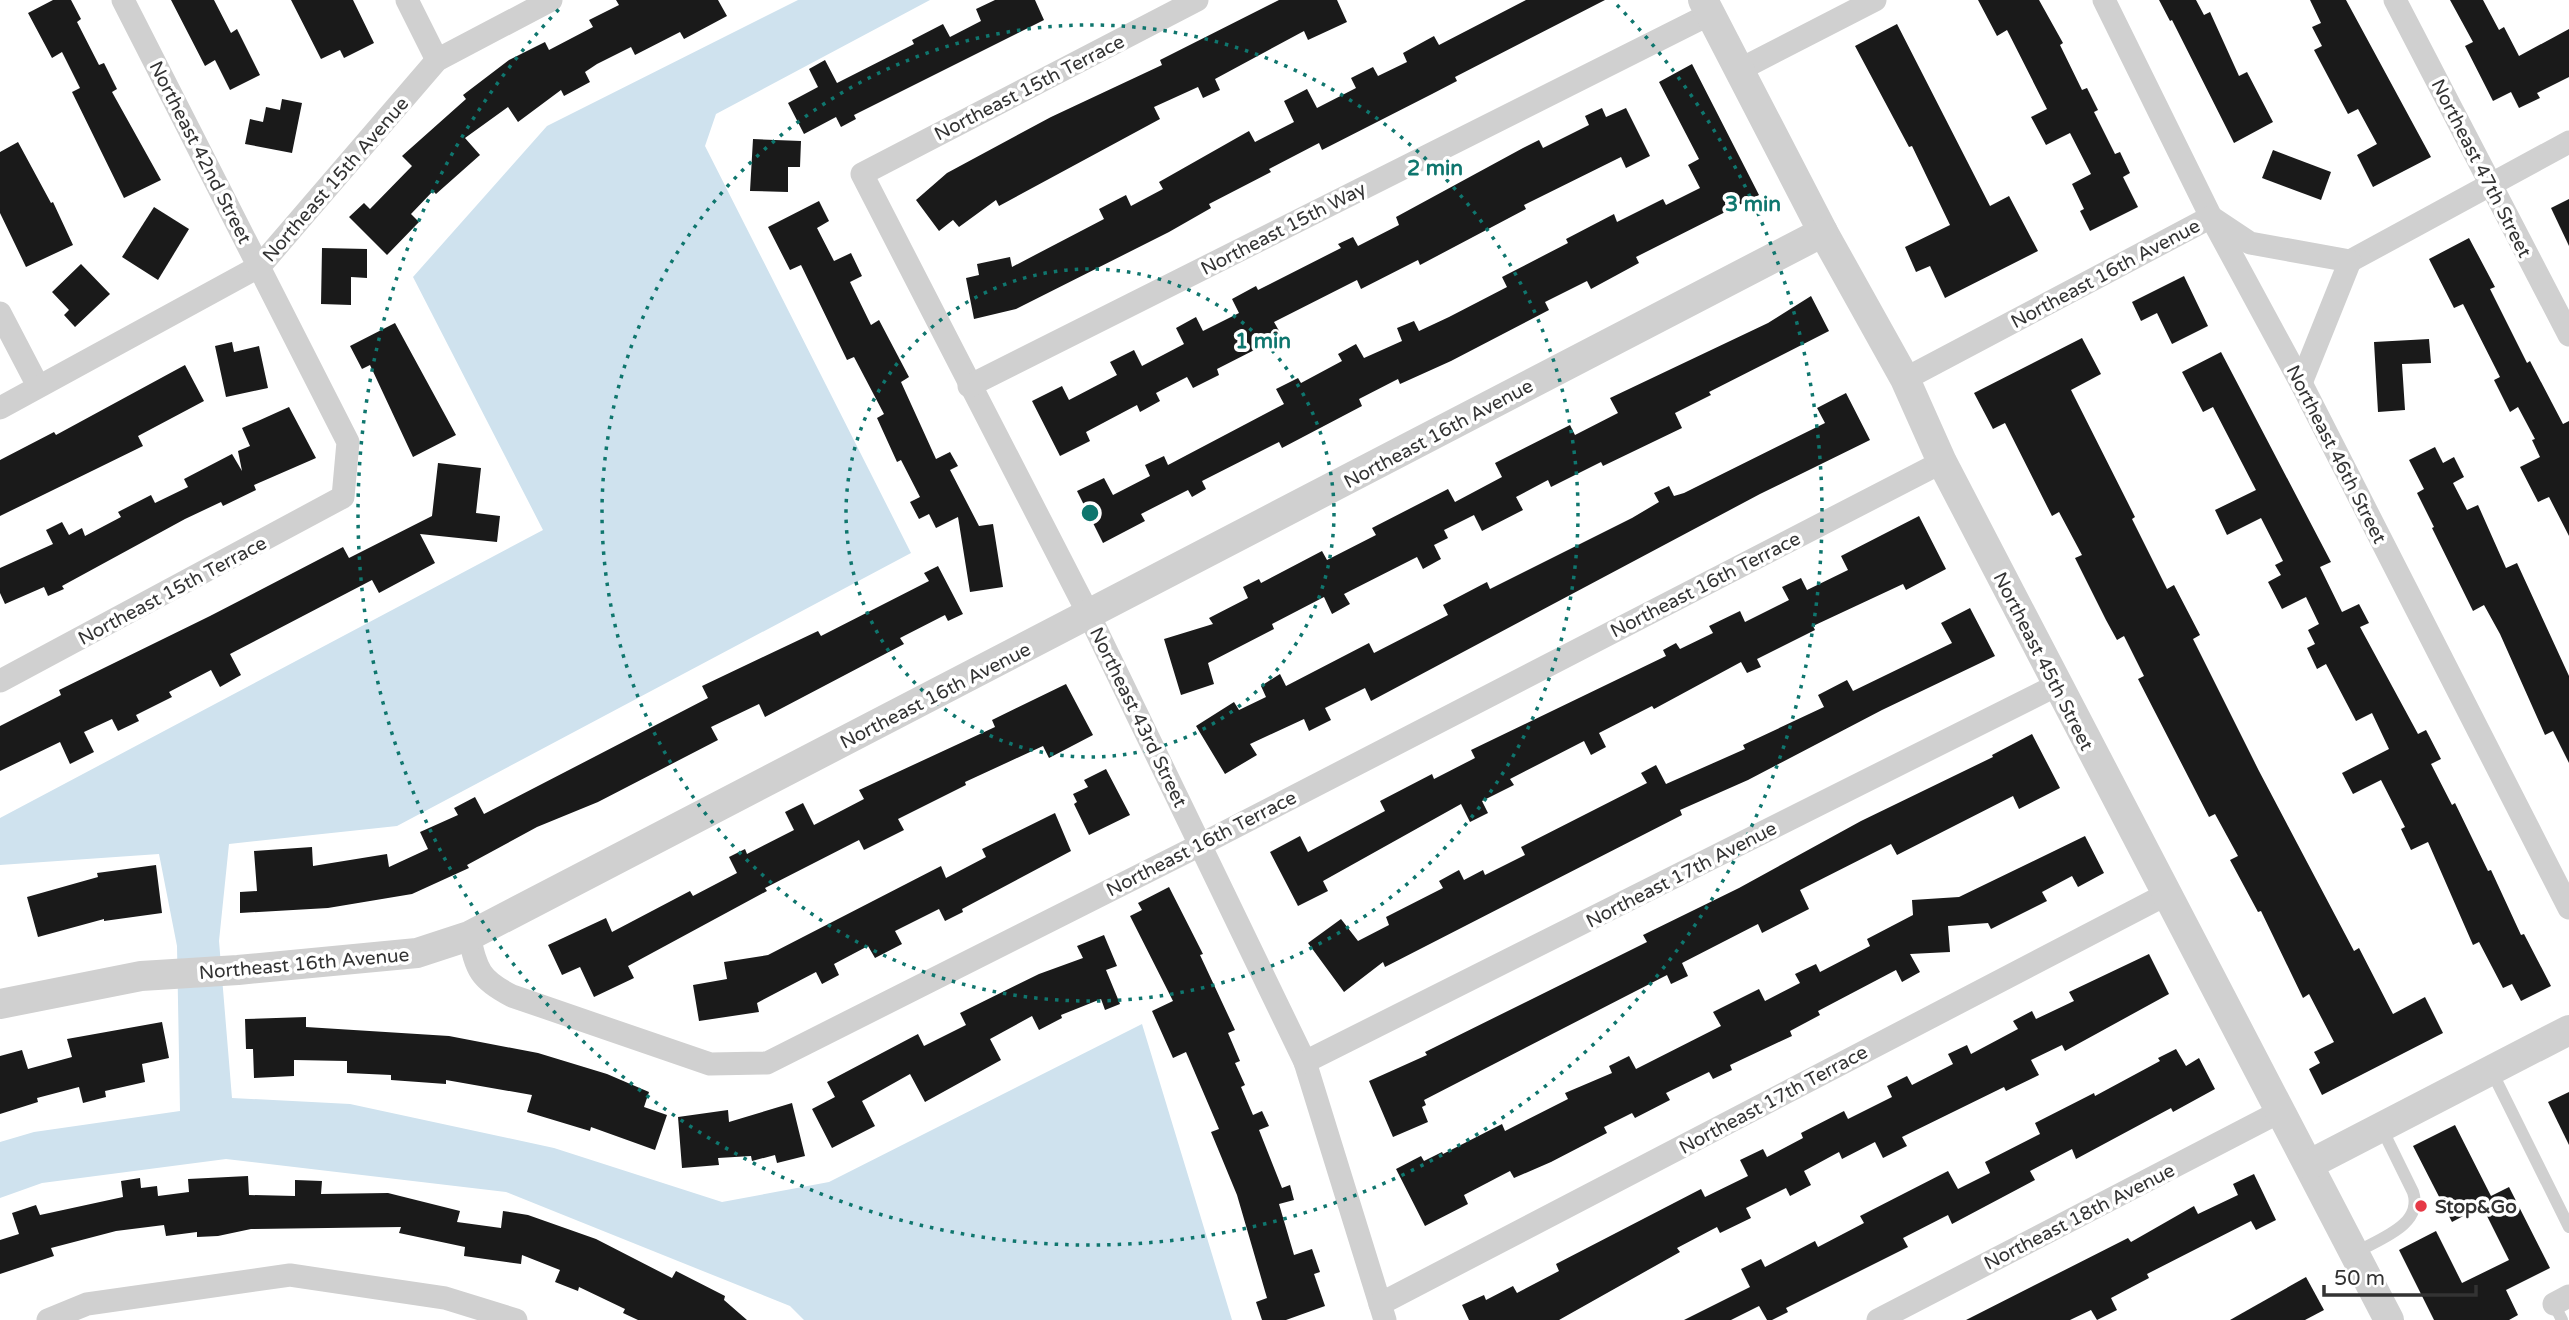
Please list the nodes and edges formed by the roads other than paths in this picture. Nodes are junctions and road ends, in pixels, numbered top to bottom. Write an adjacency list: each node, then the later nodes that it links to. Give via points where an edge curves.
1 (123, 0): 17 (street, Northeast 42nd Street)
2 (407, 0): 9 (street)
3 (551, 0): 9 (street, Northeast 15th Avenue)
4 (1197, 0): 12 (street, Northeast 15th Terrace)
5 (1875, 0): 10 (street)
6 (2104, 0): 14 (street, Northeast 46th Street)
7 (2395, 0): 13 (street, Northeast 47th Street)
8 (1706, 7): 10 (street, Northeast 45th Street); 23 (street, Northeast 15th Way)
9 (437, 60): 17 (street, Northeast 15th Avenue)
10 (1739, 70): 15 (street, Northeast 45th Street)
11 (2569, 142): 13 (street)
12 (862, 174): 23 (street, Northeast 43rd Street)
13 (2491, 184): 16 (street); 19 (street, Northeast 47th Street)
14 (2211, 217): 16 (street, Northeast 16th Avenue, via 2250,243); 20 (street, Northeast 16th Avenue); 21 (street, Northeast 46th Street)
15 (1823, 232): 20 (street, Northeast 45th Street); 27 (street, Northeast 16th Avenue)
16 (2350, 261): 21 (street)
17 (261, 267): 22 (street, Northeast 15th Avenue); 26 (street, Northeast 42nd Street, via 348,442)
18 (0, 313): 22 (street)
19 (2569, 335)
20 (1905, 379): 25 (street, Northeast 45th Street)
21 (2301, 383): 32 (street, Northeast 46th Street)
22 (38, 386): 24 (street, Northeast 15th Avenue)
23 (969, 386): 27 (street, Northeast 43rd Street)
24 (0, 408)
25 (1942, 462): 29 (street, Northeast 45th Street); 30 (street, Northeast 16th Terrace)
26 (343, 497): 28 (street, Northeast 15th Terrace)
27 (1089, 615): 30 (street, Northeast 43rd Street); 33 (street, Northeast 16th Avenue)
28 (0, 681)
29 (2057, 685): 31 (street, Northeast 45th Street); 36 (street, Northeast 17th Avenue)
30 (1202, 844): 33 (street, Northeast 16th Terrace, via 767,1062 709,1064 569,1018 491,985 477,970); 36 (street, Northeast 43rd Street)
31 (2165, 895): 38 (street, Northeast 45th Street); 44 (street, Northeast 17th Terrace)
32 (2569, 908)
33 (469, 936): 34 (street, Northeast 16th Avenue, via 417,953 141,976)
34 (0, 1004)
35 (2569, 1030): 37 (street)
36 (1305, 1062): 44 (street, Northeast 43rd Street)
37 (2491, 1070): 39 (street); 41 (lane)
38 (2281, 1111): 40 (street, Northeast 45th Street); 47 (street, Northeast 18th Avenue)
39 (2381, 1127): 40 (street); 42 (lane, via 2413,1192 2415,1213 2408,1222)
40 (2310, 1164): 42 (street, Northeast 45th Street)
41 (2569, 1227)
42 (2355, 1252): 48 (street, Northeast 45th Street)
43 (91, 1312): 45 (street); 46 (street, via 290,1275 446,1298)
44 (1383, 1312)
45 (47, 1320)
46 (516, 1320)
47 (1878, 1320)
48 (2389, 1320)

